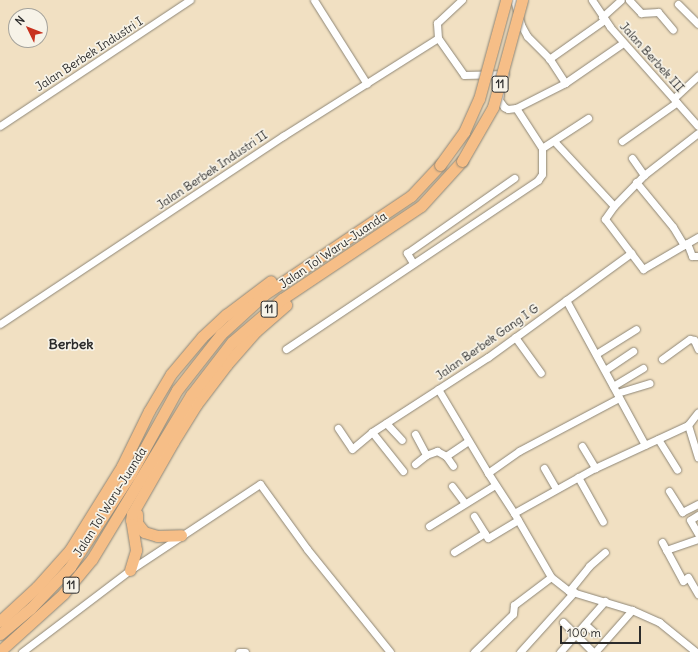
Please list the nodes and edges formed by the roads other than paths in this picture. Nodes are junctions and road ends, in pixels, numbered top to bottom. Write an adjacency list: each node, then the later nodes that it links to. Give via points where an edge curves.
1 (190, 0): 23 (street, Jalan Berbek Industri I)
2 (314, 0): 19 (street)
3 (462, 0): 14 (street, via 437,23)
4 (506, 0): 34 (highway, Jalan Tol Waru–Juanda / 11, bridge, via 479,99 464,132 440,166 411,196)
5 (514, 0): 16 (street, via 524,31)
6 (522, 0): 35 (highway, Jalan Tol Waru–Juanda / 11, bridge, via 492,107 462,161 421,206)
7 (592, 0): 11 (street, Jalan Berbek III)
8 (621, 0): 11 (street)
9 (629, 0): 13 (street, via 641,13 658,12)
10 (678, 4): 12 (street)
11 (603, 19): 15 (street, Jalan Berbek III); 16 (street)
12 (698, 24)
13 (673, 30)
14 (438, 38): 19 (street, Jalan Berbek Industri II); 21 (street, via 464,75 504,74 498,100 508,109)
15 (623, 43): 18 (street); 20 (street, Jalan Berbek III)
16 (549, 59): 18 (street)
17 (698, 76): 20 (street)
18 (565, 83): 21 (street)
19 (367, 84): 42 (street, Jalan Berbek Industri II, via 283,136)
20 (676, 100): 24 (street, Jalan Berbek III); 27 (street)
21 (516, 108): 28 (street)
22 (588, 118): 26 (street)
23 (0, 126)
24 (698, 126)
25 (698, 133): 30 (street)
26 (554, 141): 28 (street); 33 (street)
27 (622, 141)
28 (542, 148): 40 (street, via 542,174 538,180)
29 (632, 158): 30 (street)
30 (644, 175): 32 (street)
31 (514, 178): 40 (street, via 407,253)
32 (636, 182): 33 (street); 37 (street)
33 (614, 206): 38 (street, via 605,219)
34 (388, 214): 106 (highway, via 291,268 226,315 202,337 162,388 122,466 70,550 37,587); 110 (highway, Jalan Tol Waru–Juanda / 11, via 272,289 221,334 177,390 111,504 70,567 31,608)
35 (386, 231): 65 (highway, via 291,300 256,331 208,388); 112 (highway, Jalan Tol Waru–Juanda / 11, via 277,304 232,342 191,394 92,559 63,594)
36 (698, 237): 37 (street)
37 (685, 244): 38 (street, via 643,270); 39 (street, via 692,256)
38 (631, 253): 41 (street, Jalan Berbek Gang I G)
39 (698, 256)
40 (413, 263): 45 (street)
41 (566, 300): 44 (street, Jalan Berbek Gang I G); 48 (street)
42 (0, 324)
43 (636, 329): 48 (street)
44 (515, 337): 52 (street); 55 (street, Jalan Berbek Gang I G)
45 (286, 349)
46 (698, 349): 49 (street, via 694,340 690,339)
47 (633, 351): 51 (street)
48 (596, 354): 51 (street)
49 (662, 359)
50 (643, 368): 54 (street)
51 (605, 370): 54 (street)
52 (541, 373)
53 (649, 383): 56 (street)
54 (613, 386): 56 (street)
55 (438, 389): 58 (street, Jalan Berbek Gang I G); 66 (street)
56 (618, 395): 67 (street); 78 (street, via 519,451)
57 (698, 412): 59 (street)
58 (386, 423): 61 (street, Jalan Berbek Gang I G); 64 (street)
59 (688, 425): 63 (street); 71 (street)
60 (338, 428): 61 (street, Jalan Berbek Gang I G, via 352,449)
61 (372, 432): 77 (street)
62 (415, 434): 69 (street)
63 (658, 439): 67 (street); 76 (street)
64 (402, 440)
65 (173, 442): 94 (highway, via 165,464 140,506 136,519 140,528 151,535); 100 (highway, via 132,514 136,550)
66 (468, 442): 70 (street); 78 (street)
67 (645, 445): 75 (street)
68 (582, 446): 75 (street)
69 (426, 455): 70 (street, via 437,451); 72 (street)
70 (446, 456): 73 (street)
71 (698, 458)
72 (415, 464)
73 (453, 466)
74 (544, 468): 82 (street)
75 (595, 468): 79 (street)
76 (677, 470)
77 (403, 471)
78 (488, 473): 80 (street)
79 (578, 477): 82 (street); 90 (street)
80 (495, 485): 84 (street); 86 (street)
81 (452, 486): 84 (street)
82 (556, 489): 86 (street)
83 (669, 490): 85 (street, via 682,512)
84 (465, 502): 91 (street)
85 (698, 504)
86 (514, 512): 89 (street)
87 (698, 515): 93 (street, via 690,520)
88 (474, 516): 92 (street)
89 (518, 520): 92 (street, via 489,538); 101 (street)
90 (603, 522)
91 (429, 526)
92 (484, 533): 98 (street)
93 (698, 534)
94 (180, 535): 100 (street); 116 (street, via 260,484 307,550)
95 (698, 539): 97 (street)
96 (662, 542): 97 (street)
97 (666, 550): 103 (street, via 683,581 690,575)
98 (454, 552)
99 (605, 552): 102 (street, via 589,566)
100 (130, 570): 113 (street)
101 (551, 577): 102 (street); 117 (street, via 514,605 513,614)
102 (572, 592): 104 (street); 118 (street)
103 (698, 594)
104 (605, 601): 105 (street); 108 (street)
105 (632, 610): 120 (street); 121 (street, via 659,622)
106 (0, 621)
107 (563, 622): 111 (street)
108 (586, 625): 109 (street); 111 (street)
109 (595, 633)
110 (0, 634)
111 (574, 635): 119 (street); 120 (street)
112 (0, 651)
113 (23, 652)
114 (239, 652): 115 (street)
115 (245, 652)
116 (390, 652)
117 (474, 652)
118 (520, 652)
119 (560, 652)
120 (594, 652)
121 (696, 652)

